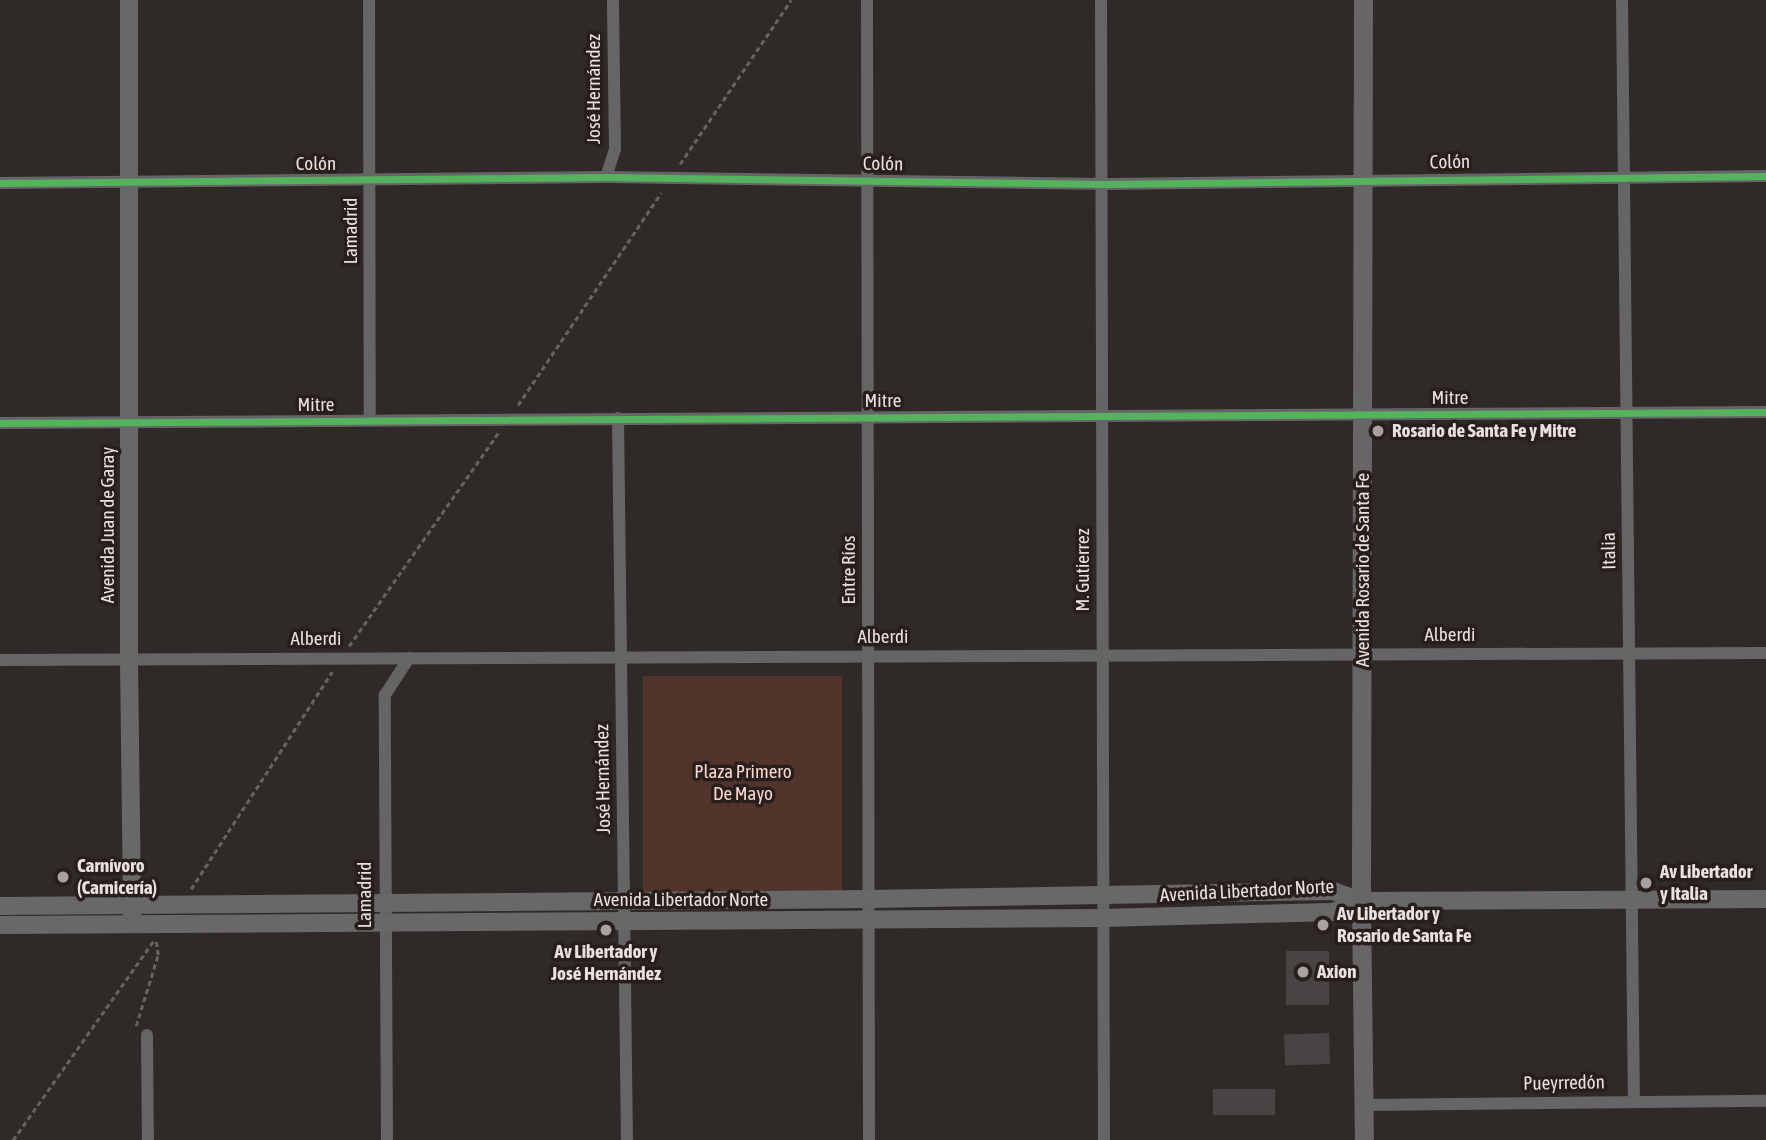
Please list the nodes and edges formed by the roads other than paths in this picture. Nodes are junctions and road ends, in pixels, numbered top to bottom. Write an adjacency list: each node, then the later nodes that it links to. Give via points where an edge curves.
1 (129, 0): 14 (main road, Avenida Juan de Garay)
2 (369, 0): 12 (street, Lamadrid)
3 (613, 0): 10 (street, José Hernández, via 615,149)
4 (867, 0): 13 (street, Entre Ríos)
5 (1101, 0): 16 (street, M. Gutierrez)
6 (1363, 0): 11 (main road, Avenida Rosario de Santa Fe)
7 (1622, 0): 8 (street, Italia)
8 (1624, 176): 9 (street, Colón); 11 (street, Colón); 17 (street, Italia)
9 (1766, 176)
10 (606, 177): 12 (street, Colón); 13 (street, Colón)
11 (1364, 179): 16 (street, Colón); 19 (main road, Avenida Rosario de Santa Fe)
12 (370, 180): 14 (street, Colón); 23 (street, Lamadrid)
13 (868, 180): 16 (street, Colón); 21 (street, Entre Ríos)
14 (129, 182): 15 (street, Colón); 24 (main road, Avenida Juan de Garay)
15 (0, 183)
16 (1101, 184): 20 (street, M. Gutierrez)
17 (1627, 412): 18 (street, Mitre); 19 (street, Mitre); 26 (street, Italia)
18 (1766, 412)
19 (1364, 414): 20 (street, Mitre); 28 (main road, Avenida Rosario de Santa Fe)
20 (1102, 416): 21 (street, Mitre); 30 (street, M. Gutierrez)
21 (867, 417): 22 (street, Mitre); 29 (street, Entre Ríos)
22 (618, 418): 23 (street, Mitre); 31 (street, José Hernández)
23 (370, 420): 24 (street, Mitre)
24 (129, 422): 25 (street, Mitre); 33 (main road, Avenida Juan de Garay)
25 (0, 423)
26 (1629, 653): 27 (street, Alberdi); 28 (street, Alberdi); 38 (street, Italia)
27 (1766, 653)
28 (1362, 654): 30 (street, Alberdi); 41 (main road, Avenida Rosario de Santa Fe)
29 (868, 656): 30 (street, Alberdi); 31 (street, Alberdi); 37 (street, Entre Ríos)
30 (1102, 656): 35 (street, M. Gutierrez)
31 (620, 657): 32 (street, Alberdi); 40 (street, José Hernández)
32 (410, 658): 33 (street, Alberdi); 39 (street, Lamadrid, via 385,695)
33 (129, 659): 34 (street, Alberdi); 43 (main road, Avenida Juan de Garay)
34 (0, 660)
35 (1102, 896): 37 (main road, Avenida Libertador Norte); 41 (main road, Avenida Libertador Norte, via 1333,891); 44 (street, M. Gutierrez)
36 (1766, 899): 38 (main road, Avenida Libertador Norte)
37 (868, 900): 40 (main road, Avenida Libertador Norte); 45 (street, Entre Ríos)
38 (1631, 900): 41 (main road, Avenida Libertador Norte); 51 (street, Italia)
39 (384, 901): 40 (main road, Avenida Libertador Norte); 43 (main road, Avenida Libertador Norte, via 179,905); 46 (street, Lamadrid)
40 (625, 901): 47 (street, José Hernández)
41 (1361, 901): 44 (main road, Avenida Libertador Norte, via 1333,912); 52 (main road, Avenida Rosario de Santa Fe)
42 (0, 906): 43 (main road, Avenida Libertador Norte)
43 (132, 915): 46 (main road, Avenida Libertador Norte); 48 (main road, Avenida Libertador Norte)
44 (1103, 918): 45 (main road, Avenida Libertador Norte); 57 (street, M. Gutierrez)
45 (868, 921): 47 (main road, Avenida Libertador Norte); 56 (street, Entre Ríos)
46 (385, 922): 47 (main road, Avenida Libertador Norte); 54 (street, Lamadrid)
47 (624, 922): 55 (street, José Hernández)
48 (0, 925)
49 (147, 1035): 53 (street)
50 (1766, 1101): 51 (street, Pueyrredón)
51 (1633, 1102): 52 (street, Pueyrredón)
52 (1363, 1105): 58 (main road, Avenida Rosario de Santa Fe)
53 (148, 1140)
54 (387, 1140)
55 (627, 1140)
56 (869, 1140)
57 (1104, 1140)
58 (1364, 1140)

